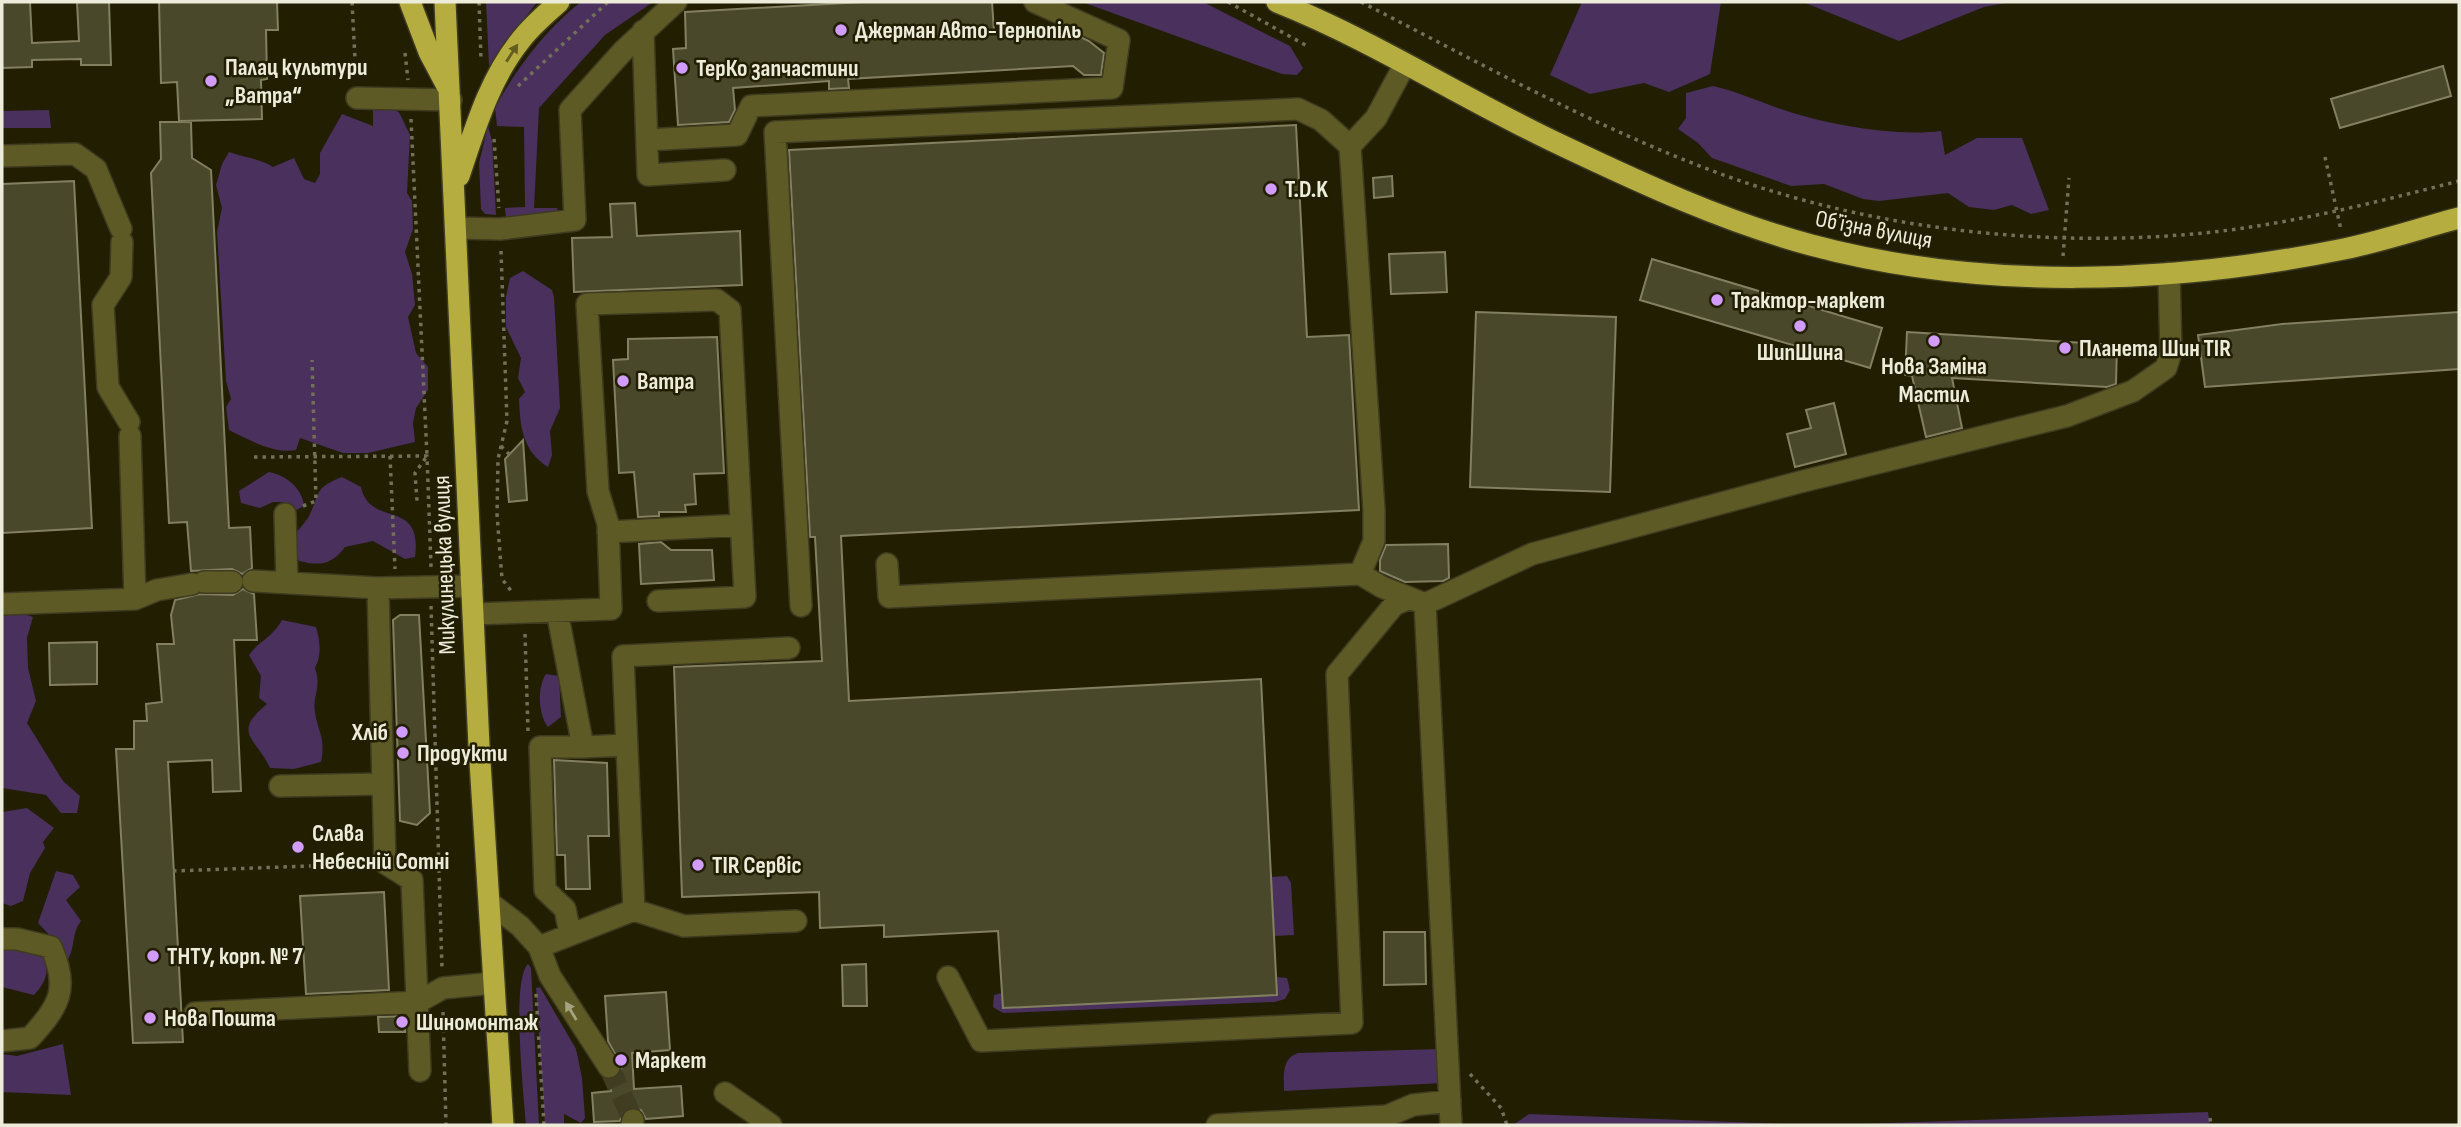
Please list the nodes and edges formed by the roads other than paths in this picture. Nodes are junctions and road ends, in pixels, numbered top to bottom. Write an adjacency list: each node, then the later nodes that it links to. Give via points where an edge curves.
1 (410, 2): 12 (highway)
2 (445, 2): 12 (highway, Микулинецька вулиця)
3 (559, 2): 17 (highway, one-way to 3, via 494,84 521,40)
4 (676, 2): 9 (lane)
5 (1035, 2): 13 (lane, via 1119,40 1112,88 751,106 737,135)
6 (1277, 2): 8 (highway)
7 (1299, 2): 8 (highway)
8 (1323, 20): 10 (highway, Обʼїзна вулиця)
9 (643, 31): 13 (lane); 19 (lane, via 570,110 575,220 500,229)
10 (1405, 64): 14 (lane, via 1376,118); 20 (highway, Обʼїзна вулиця, via 1560,145 1762,230 1810,245 1901,263 2002,275)
11 (357, 97): 12 (lane)
12 (451, 97): 17 (highway, Микулинецька вулиця)
13 (647, 140): 16 (lane, via 648,175)
14 (1350, 146): 25 (lane, via 1374,510 1374,541); 35 (lane, via 1321,120 1298,109 775,132)
15 (2, 156): 31 (lane, via 75,154 96,169 122,236 121,277 103,305 108,387 130,429)
16 (726, 170)
17 (455, 187): 19 (highway, Микулинецька вулиця)
18 (2459, 218): 20 (highway, Обʼїзна вулиця, via 2345,249)
19 (456, 228): 29 (highway, Микулинецька вулиця)
20 (2169, 273): 33 (lane, via 2171,352 2166,368 2133,391 2067,416 1532,554)
21 (285, 514): 28 (lane)
22 (741, 525): 23 (lane); 23 (lane, via 730,310 717,300 587,304 598,491); 32 (lane, via 744,597)
23 (608, 532): 36 (lane, via 611,609)
24 (887, 564): 25 (lane, via 889,597)
25 (1360, 574): 33 (lane)
26 (253, 581): 28 (lane)
27 (232, 582): 31 (lane, via 157,590)
28 (287, 582): 30 (lane)
29 (472, 586): 30 (lane); 37 (highway, Микулинецька вулиця)
30 (387, 588): 41 (lane)
31 (135, 599): 34 (lane)
32 (658, 601)
33 (1418, 601): 49 (lane, via 1394,606 1336,674 1352,1023 981,1041); 57 (lane)
34 (2, 604)
35 (801, 606)
36 (557, 611): 37 (lane); 40 (lane)
37 (473, 614): 43 (highway, Микулинецька вулиця)
38 (789, 648): 39 (lane, via 623,656)
39 (627, 745): 40 (lane); 44 (lane)
40 (583, 747): 46 (lane, via 540,747 545,890 565,909)
41 (382, 785): 42 (lane); 51 (lane, via 385,863 412,880)
42 (280, 786)
43 (490, 903): 48 (lane); 50 (highway, Микулинецька вулиця)
44 (634, 910): 45 (lane, via 684,926); 46 (lane)
45 (796, 921)
46 (570, 933): 48 (lane)
47 (2, 939): 53 (lane, via 51,947 62,970 54,1011 30,1038)
48 (538, 947): 54 (lane, one-way to 48, via 550,976)
49 (948, 977)
50 (494, 983): 51 (lane, via 443,988); 59 (highway, Микулинецька вулиця)
51 (418, 1002): 52 (lane); 55 (lane)
52 (195, 1013)
53 (2, 1041)
54 (610, 1067)
55 (420, 1071)
56 (725, 1093): 60 (lane)
57 (1450, 1101): 58 (lane, via 1413,1105 1387,1116); 62 (lane)
58 (1305, 1123): 61 (lane)
59 (503, 1125)
60 (771, 1125)
61 (1217, 1125)
62 (1451, 1125)

